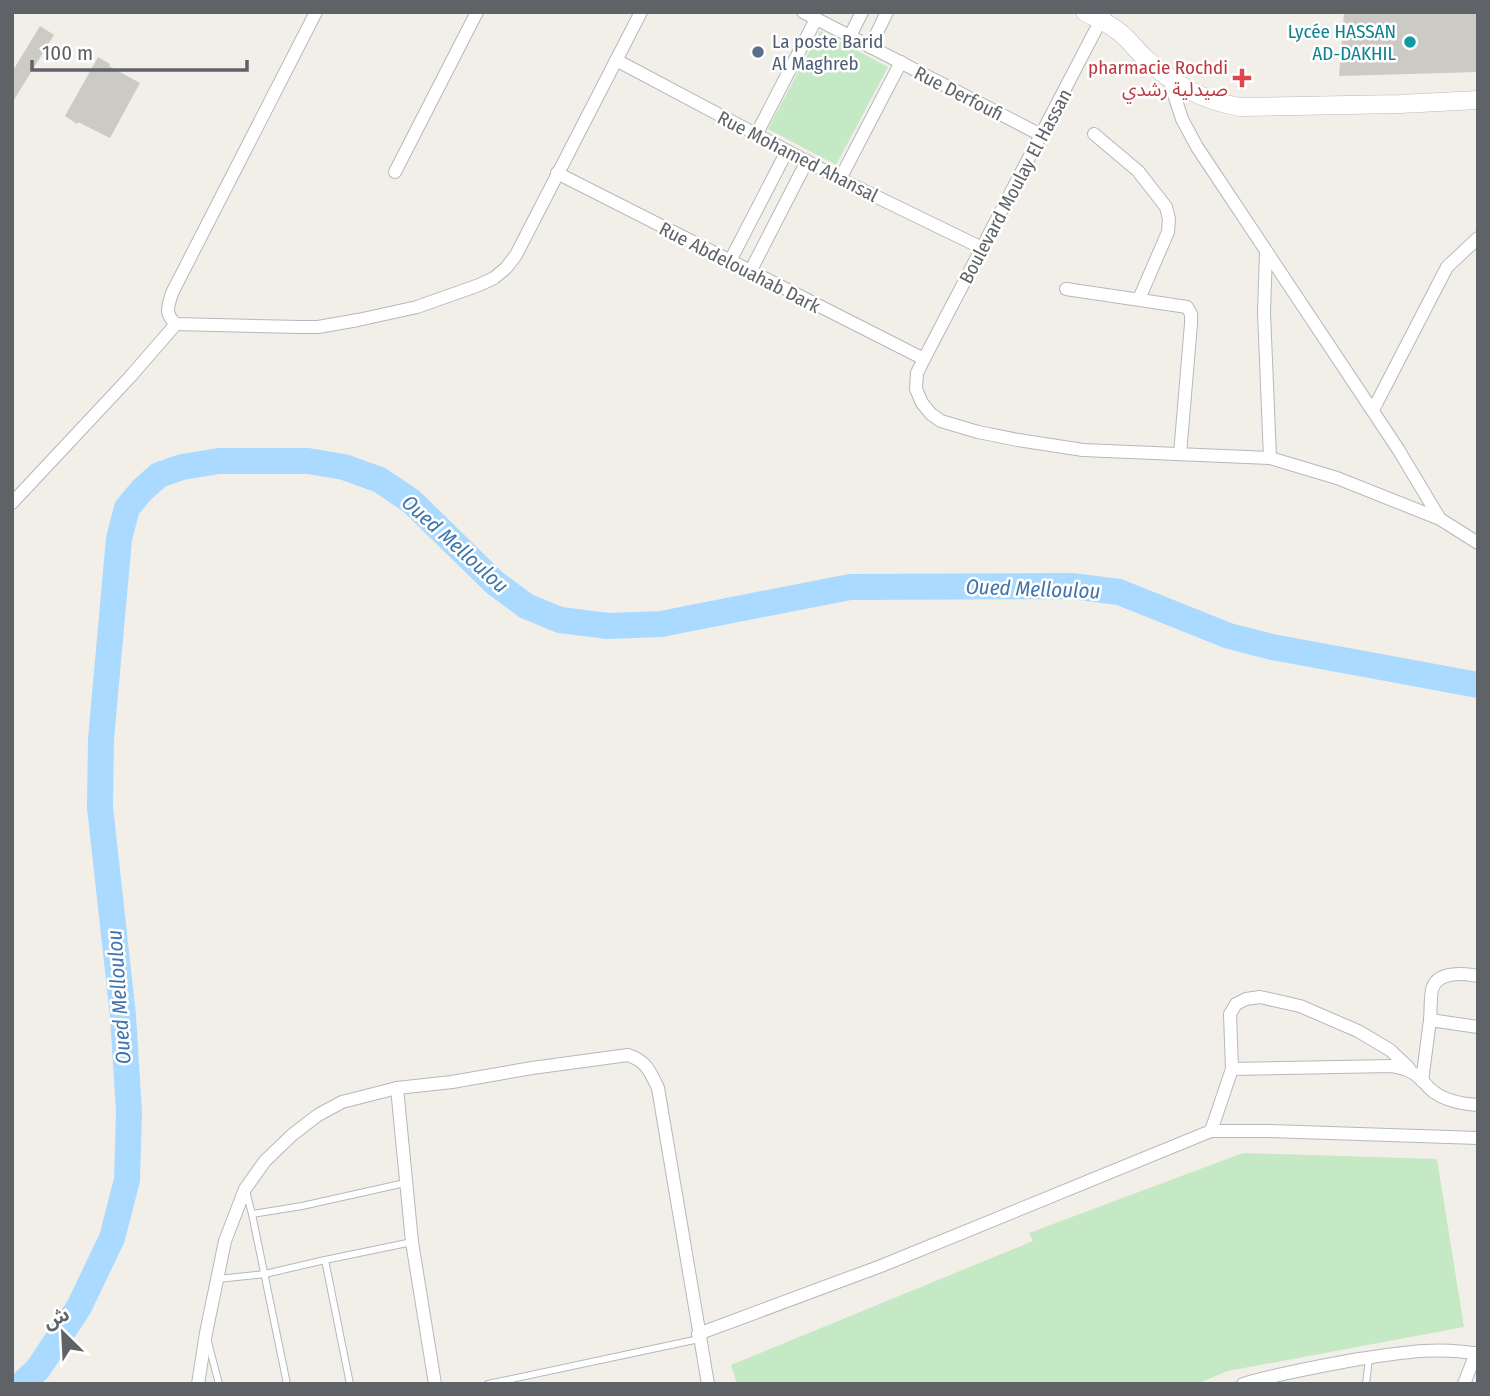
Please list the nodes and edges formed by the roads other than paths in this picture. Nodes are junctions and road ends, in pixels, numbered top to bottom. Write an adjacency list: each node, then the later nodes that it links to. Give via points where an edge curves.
1 (316, 12): 30 (street, via 172,293 168,312)
2 (477, 12): 20 (street)
3 (641, 12): 11 (street)
4 (803, 12): 8 (street, Rue Derfoufi)
5 (862, 12): 9 (street)
6 (887, 12): 10 (street)
7 (1097, 15): 13 (main road); 17 (street, Boulevard Moulay El Hassan)
8 (816, 19): 9 (street, Rue Derfoufi); 16 (street)
9 (850, 36): 10 (street, Rue Derfoufi)
10 (870, 47): 12 (street, Rue Derfoufi)
11 (616, 61): 16 (street, Rue Mohamed Ahansal); 21 (street)
12 (901, 62): 17 (street, Rue Derfoufi); 22 (street)
13 (1169, 79): 14 (main road, via 1240,107); 25 (street, via 1192,137)
14 (1478, 100)
15 (1094, 134): 29 (street, via 1138,171 1166,207 1168,232)
16 (757, 135): 18 (street, Rue Mohamed Ahansal)
17 (1041, 135): 24 (street, Boulevard Moulay El Hassan)
18 (787, 151): 19 (street, Rue Mohamed Ahansal); 26 (street)
19 (807, 162): 22 (street, Rue Mohamed Ahansal); 27 (street)
20 (394, 172)
21 (557, 173): 26 (street, Rue Abdelouahab Dark); 30 (street, via 516,255 494,278 479,285 417,307 318,327)
22 (840, 179): 24 (street, Rue Mohamed Ahansal)
23 (1478, 238): 32 (street, via 1447,267)
24 (982, 248): 31 (street, Boulevard Moulay El Hassan)
25 (1266, 251): 32 (street); 34 (street)
26 (730, 261): 27 (street, Rue Abdelouahab Dark)
27 (750, 272): 31 (street, Rue Abdelouahab Dark)
28 (1066, 289): 29 (street)
29 (1139, 299): 33 (street, via 1187,306 1191,314)
30 (176, 324): 35 (street)
31 (923, 359): 33 (street, Boulevard Moulay El Hassan, via 916,389 931,414 941,421 1083,450)
32 (1373, 410): 36 (street)
33 (1180, 454): 34 (street)
34 (1269, 458): 36 (street, via 1337,478)
35 (12, 503)
36 (1440, 519): 37 (street)
37 (1478, 543)
38 (1478, 976): 39 (street, via 1450,974 1436,982)
39 (1430, 1020): 40 (street); 42 (street)
40 (1478, 1027)
41 (1232, 1069): 42 (street, via 1391,1066); 42 (street, via 1230,1014 1236,1004 1260,997 1300,1006 1359,1031 1390,1050); 45 (street)
42 (1418, 1077): 44 (street, via 1449,1100)
43 (397, 1088): 47 (street); 48 (street, via 342,1102 318,1115 265,1161); 55 (street, via 613,1056 628,1055 645,1064 662,1104)
44 (1478, 1105)
45 (1211, 1131): 46 (street); 55 (street)
46 (1478, 1138)
47 (405, 1183): 49 (lane); 50 (street)
48 (245, 1189): 49 (lane); 53 (street, via 225,1241)
49 (252, 1214): 52 (lane)
50 (412, 1242): 51 (lane); 62 (street)
51 (325, 1260): 52 (lane); 61 (lane)
52 (265, 1274): 53 (lane); 60 (lane)
53 (217, 1279): 54 (street)
54 (206, 1333): 58 (street); 59 (lane)
55 (699, 1336): 63 (lane); 64 (street)
56 (1477, 1354): 57 (street, via 1434,1349); 67 (street)
57 (1369, 1358): 65 (street); 66 (lane)
58 (198, 1384)
59 (219, 1384)
60 (287, 1384)
61 (350, 1384)
62 (435, 1384)
63 (488, 1384)
64 (708, 1384)
65 (1243, 1384)
66 (1366, 1384)
67 (1464, 1384)

